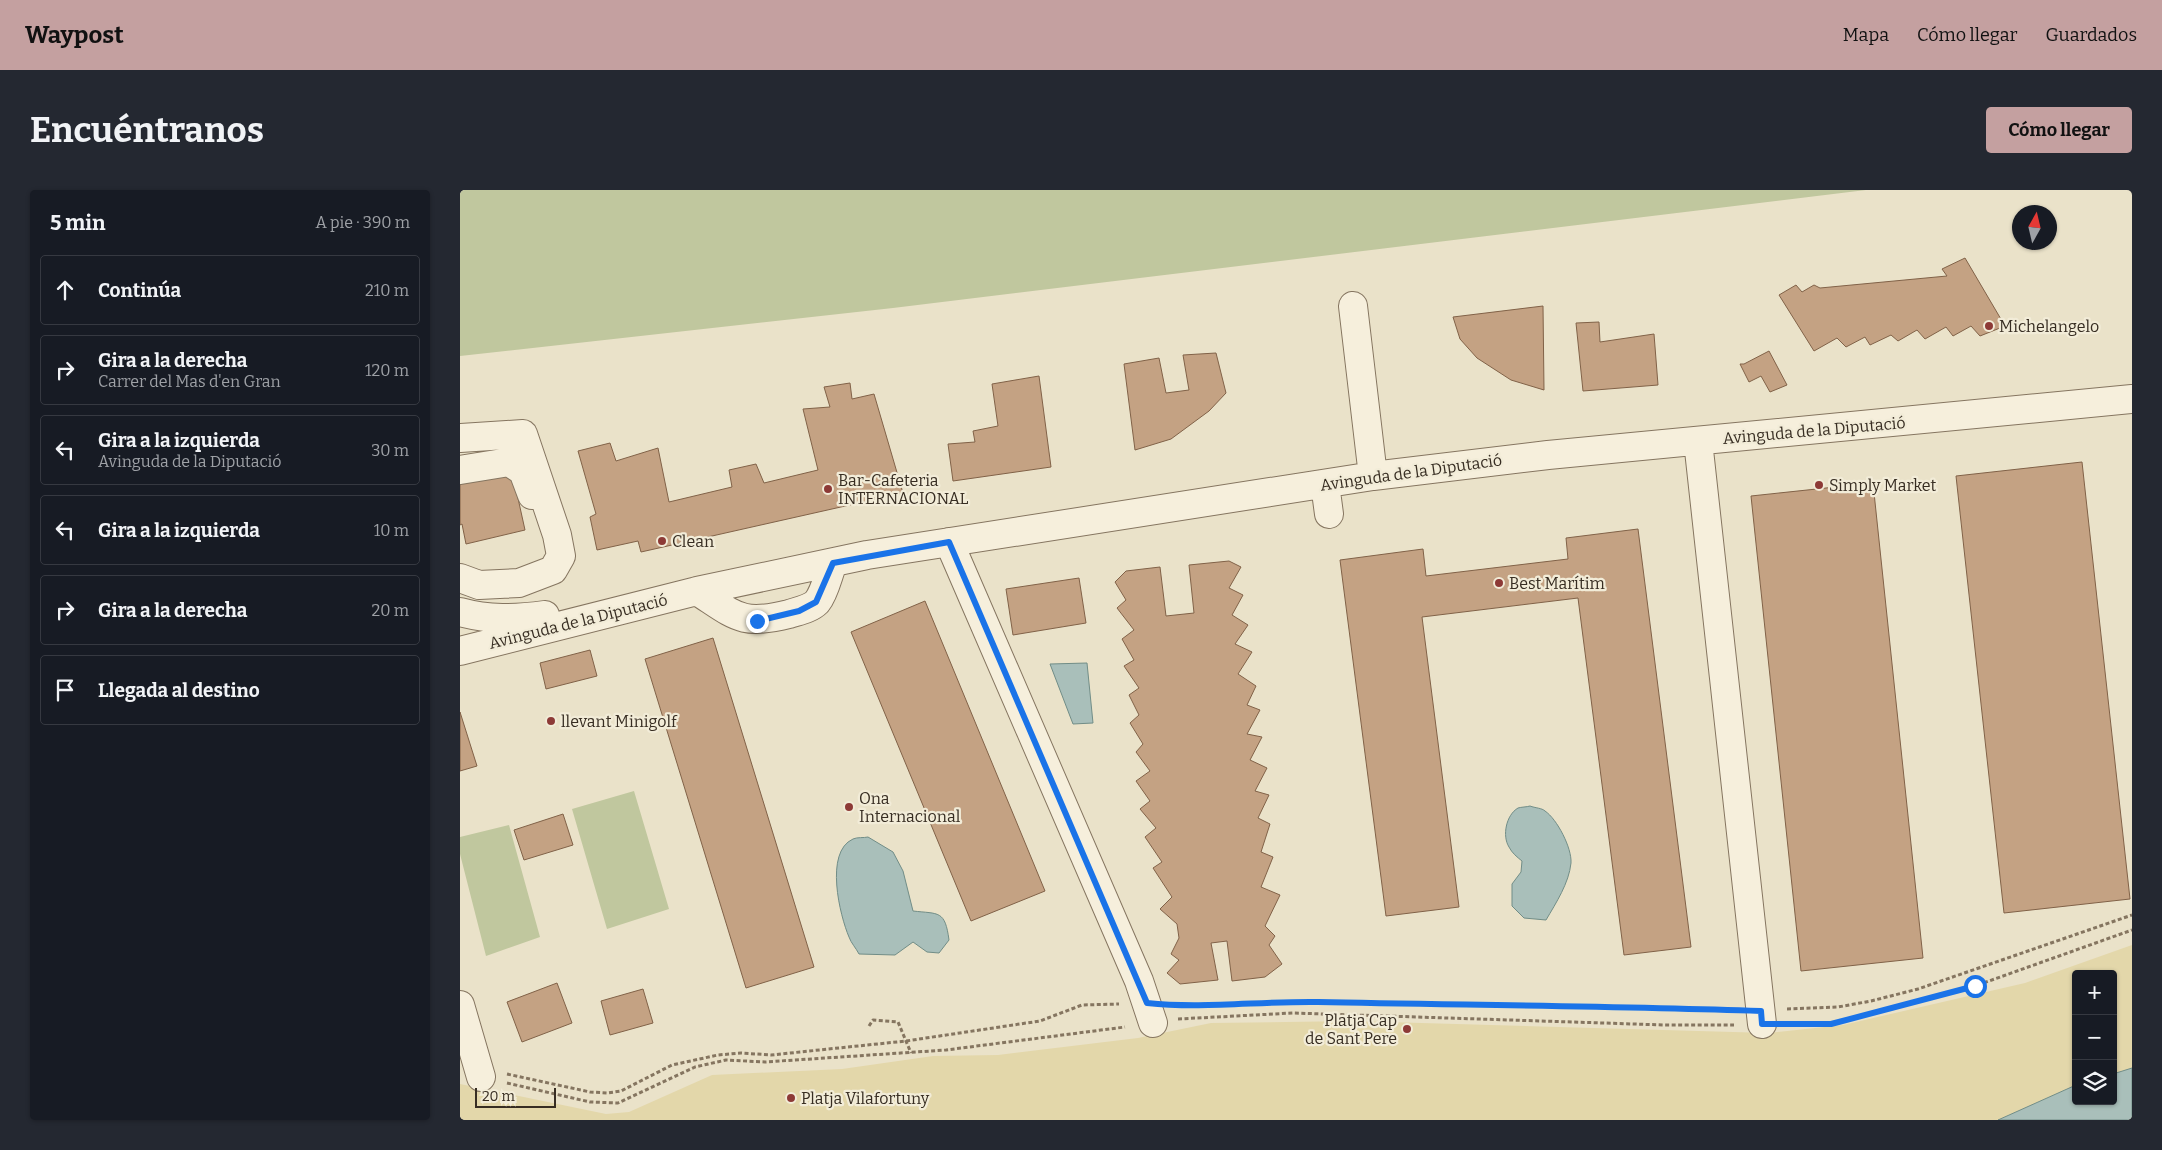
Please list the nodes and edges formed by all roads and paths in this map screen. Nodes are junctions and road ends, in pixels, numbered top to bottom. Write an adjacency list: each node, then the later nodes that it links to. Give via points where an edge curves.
1 (1353, 306): 6 (street)
2 (2132, 400): 4 (street, Avinguda de la Diputació)
3 (460, 438): 12 (street, via 523,434 561,556 553,570 520,583 479,585)
4 (1698, 440): 6 (street, Avinguda de la Diputació); 20 (street)
5 (460, 470): 11 (street, via 509,462 523,471 548,546 540,562 525,569 482,577)
6 (1373, 476): 7 (street, Avinguda de la Diputació)
7 (1325, 484): 8 (street); 9 (street, Avinguda de la Diputació)
8 (1329, 514)
9 (949, 542): 10 (street, Avinguda de la Diputació); 18 (street)
10 (833, 563): 13 (street, Avinguda de la Diputació); 13 (street, via 816,602 770,619 744,619)
11 (460, 572)
12 (460, 578)
13 (697, 591): 14 (street, Avinguda de la Diputació, via 511,619); 15 (street, Avinguda de la Diputació)
14 (460, 612)
15 (460, 651)
16 (2132, 915): 20 (path, via 1909,992)
17 (2132, 930): 20 (path, via 1975,986 1831,1024)
18 (1146, 1003): 20 (path, via 1343,1003); 20 (path, via 1190,1017 1293,1013 1665,1025); 22 (path, via 1082,1006 1040,1021); 23 (path, via 946,1050)
19 (460, 1005): 24 (street)
20 (1762, 1018)
21 (869, 1026): 22 (path, via 873,1020 898,1022)
22 (906, 1041): 23 (path); 24 (path, via 771,1055 711,1056 672,1065 621,1091 607,1093)
23 (911, 1052): 24 (path, via 765,1062 726,1060 694,1067 618,1103 604,1104)
24 (479, 1072)

